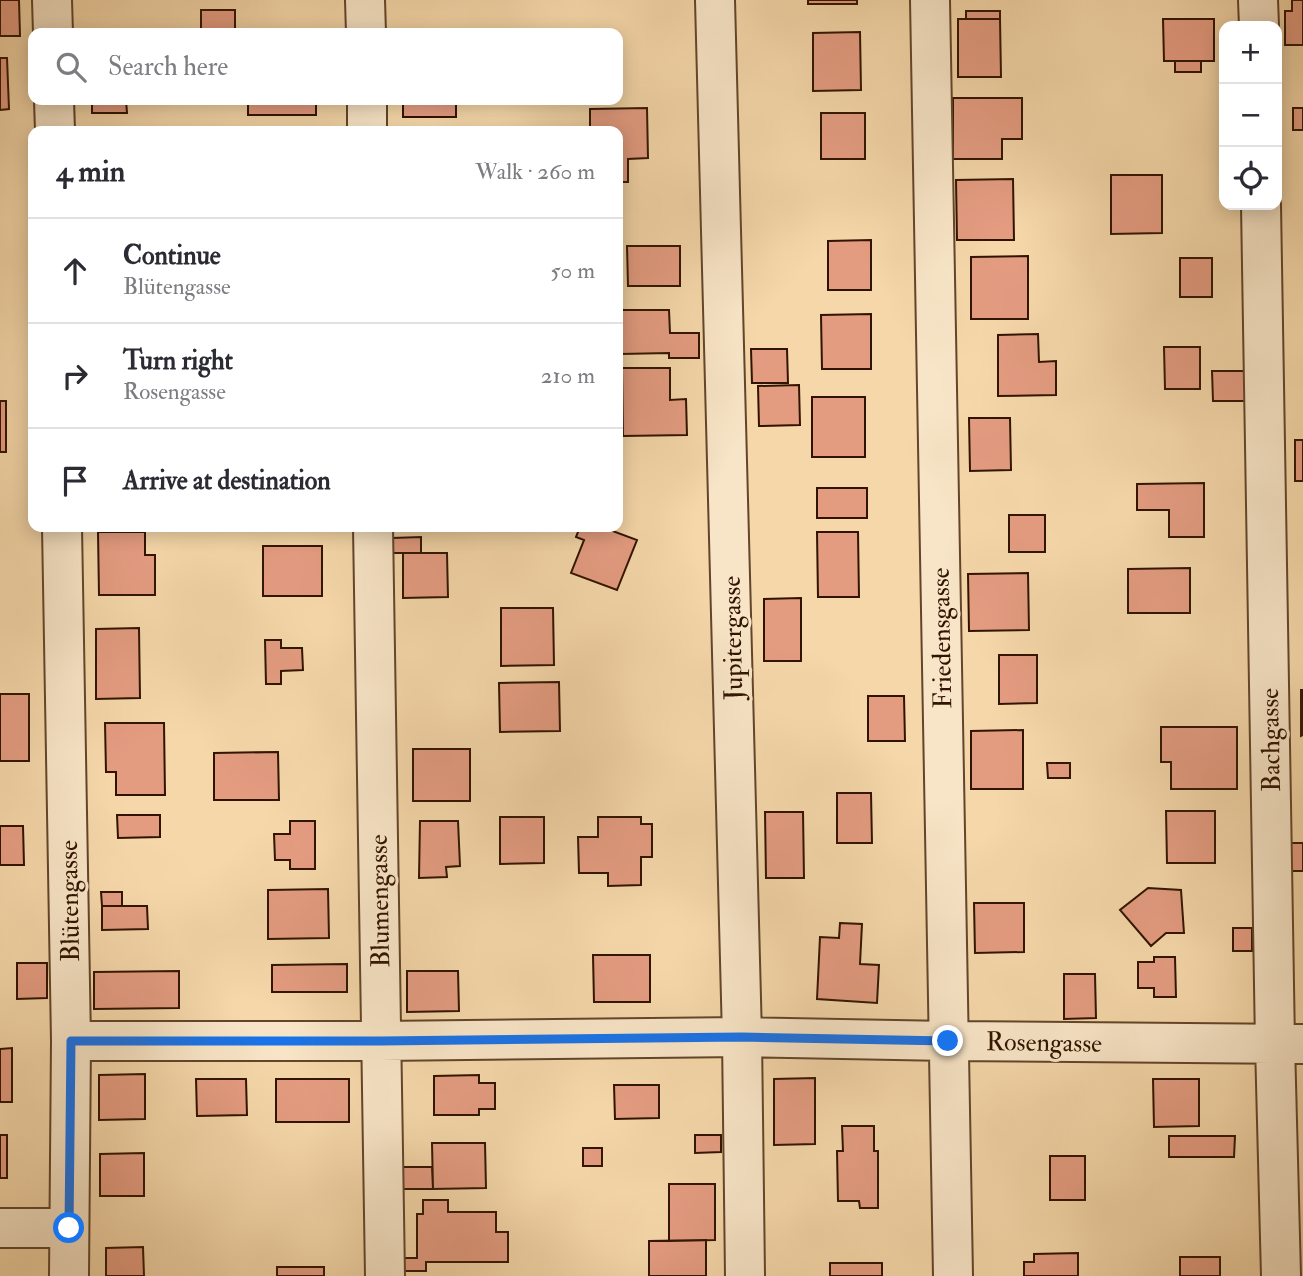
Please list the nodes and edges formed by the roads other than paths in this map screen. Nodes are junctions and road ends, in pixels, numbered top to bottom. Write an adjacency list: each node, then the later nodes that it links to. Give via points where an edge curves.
1 (52, 0): 7 (street)
2 (365, 0): 8 (street)
3 (715, 0): 16 (street, Jupitergasse)
4 (930, 0): 19 (street, Friedensgasse)
5 (1258, 0): 6 (street)
6 (1259, 21)
7 (53, 28)
8 (366, 28)
9 (54, 105): 11 (street)
10 (367, 105): 12 (street)
11 (55, 126)
12 (367, 126)
13 (1261, 210): 20 (street, Bachgasse)
14 (62, 532): 17 (street, Blütengasse)
15 (373, 532): 18 (street, Blumengasse)
16 (742, 1037): 18 (street, Rosengasse); 19 (street, Rosengasse); 25 (street, Jupitergasse)
17 (71, 1041): 18 (street, Rosengasse); 22 (street, Blütengasse)
18 (381, 1041): 24 (street, Blumengasse)
19 (948, 1041): 20 (street, Rosengasse); 26 (street, Friedensgasse)
20 (1289, 1044): 27 (street, Bachgasse)
21 (0, 1228): 22 (street)
22 (69, 1228): 23 (street, Blütengasse)
23 (69, 1276)
24 (385, 1276)
25 (746, 1276)
26 (953, 1276)
27 (1282, 1276)

